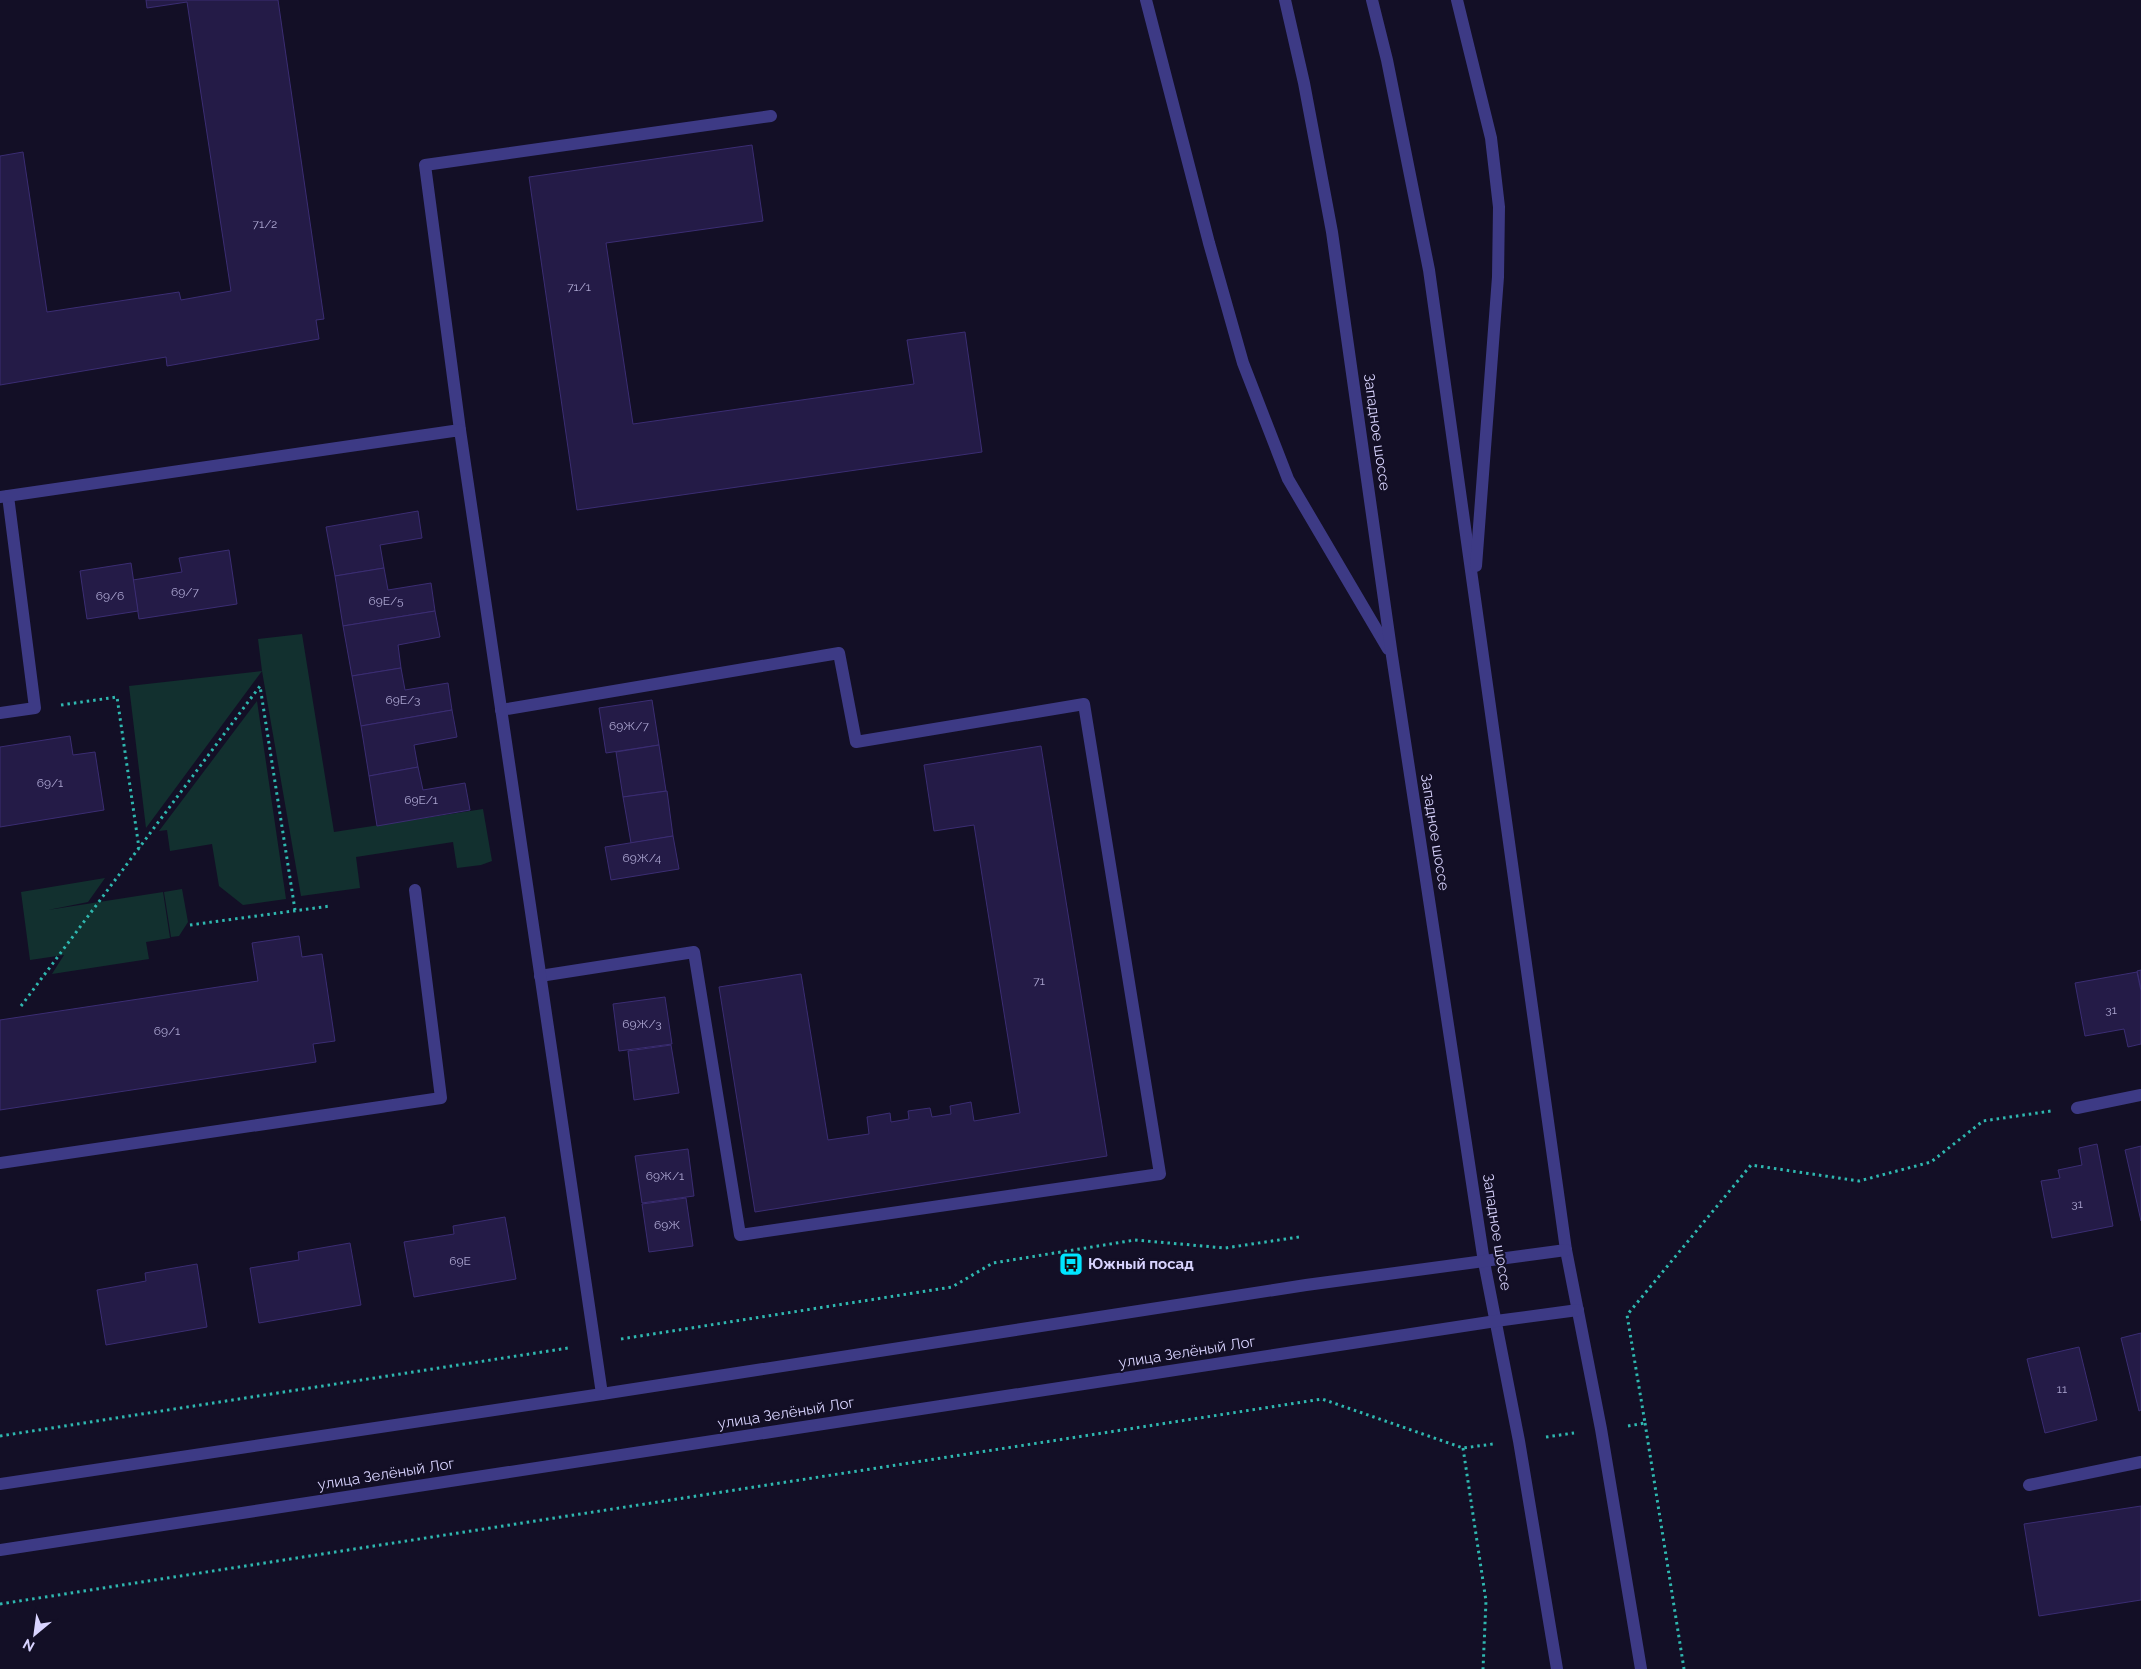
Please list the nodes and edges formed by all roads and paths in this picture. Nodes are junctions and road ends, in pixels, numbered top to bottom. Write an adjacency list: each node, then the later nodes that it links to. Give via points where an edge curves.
1 (1146, 0): 9 (street, via 1243,363 1288,479)
2 (1285, 0): 9 (street, Западное шоссе, via 1332,232)
3 (1372, 0): 8 (street, via 1429,270)
4 (1457, 0): 8 (street, via 1490,138 1499,207 1498,277)
5 (771, 116): 6 (street, via 424,165)
6 (460, 430): 7 (street); 11 (street)
7 (4, 497): 10 (street)
8 (1474, 591): 24 (street)
9 (1392, 656): 25 (street, Западное шоссе)
10 (35, 708): 12 (street); 13 (path, via 117,698)
11 (501, 710): 18 (street); 18 (street, via 839,653 856,742 1084,704 1160,1174 740,1235 694,952)
12 (0, 713)
13 (139, 848): 16 (path, via 260,686); 19 (path)
14 (415, 890): 22 (street, via 441,1098)
15 (330, 906): 16 (path)
16 (295, 910): 17 (path)
17 (190, 925)
18 (540, 976): 28 (street)
19 (20, 1006)
20 (2141, 1095): 21 (street)
21 (2077, 1108): 30 (path, via 1983,1121 1931,1162 1859,1182 1751,1165 1627,1315)
22 (0, 1163)
23 (1299, 1237): 28 (path, via 1225,1248 1135,1240 993,1263 952,1287)
24 (1566, 1250): 25 (street); 26 (street)
25 (1484, 1262): 27 (street, Западное шоссе); 29 (street, via 1306,1285)
26 (1578, 1310): 27 (street, улица Зелёный Лог); 31 (street)
27 (1496, 1320): 33 (street, Западное шоссе); 38 (street, улица Зелёный Лог)
28 (594, 1344): 29 (street); 32 (path)
29 (602, 1394): 36 (street)
30 (1645, 1423): 31 (path); 43 (path)
31 (1601, 1429): 33 (path); 42 (street)
32 (0, 1436)
33 (1519, 1441): 34 (path); 41 (street, Западное шоссе)
34 (1463, 1448): 39 (path, via 1322,1400); 40 (path, via 1486,1601)
35 (2141, 1462): 37 (street)
36 (0, 1484)
37 (2029, 1485)
38 (0, 1550)
39 (0, 1604)
40 (1484, 1669)
41 (1557, 1669)
42 (1642, 1669)
43 (1684, 1669)

